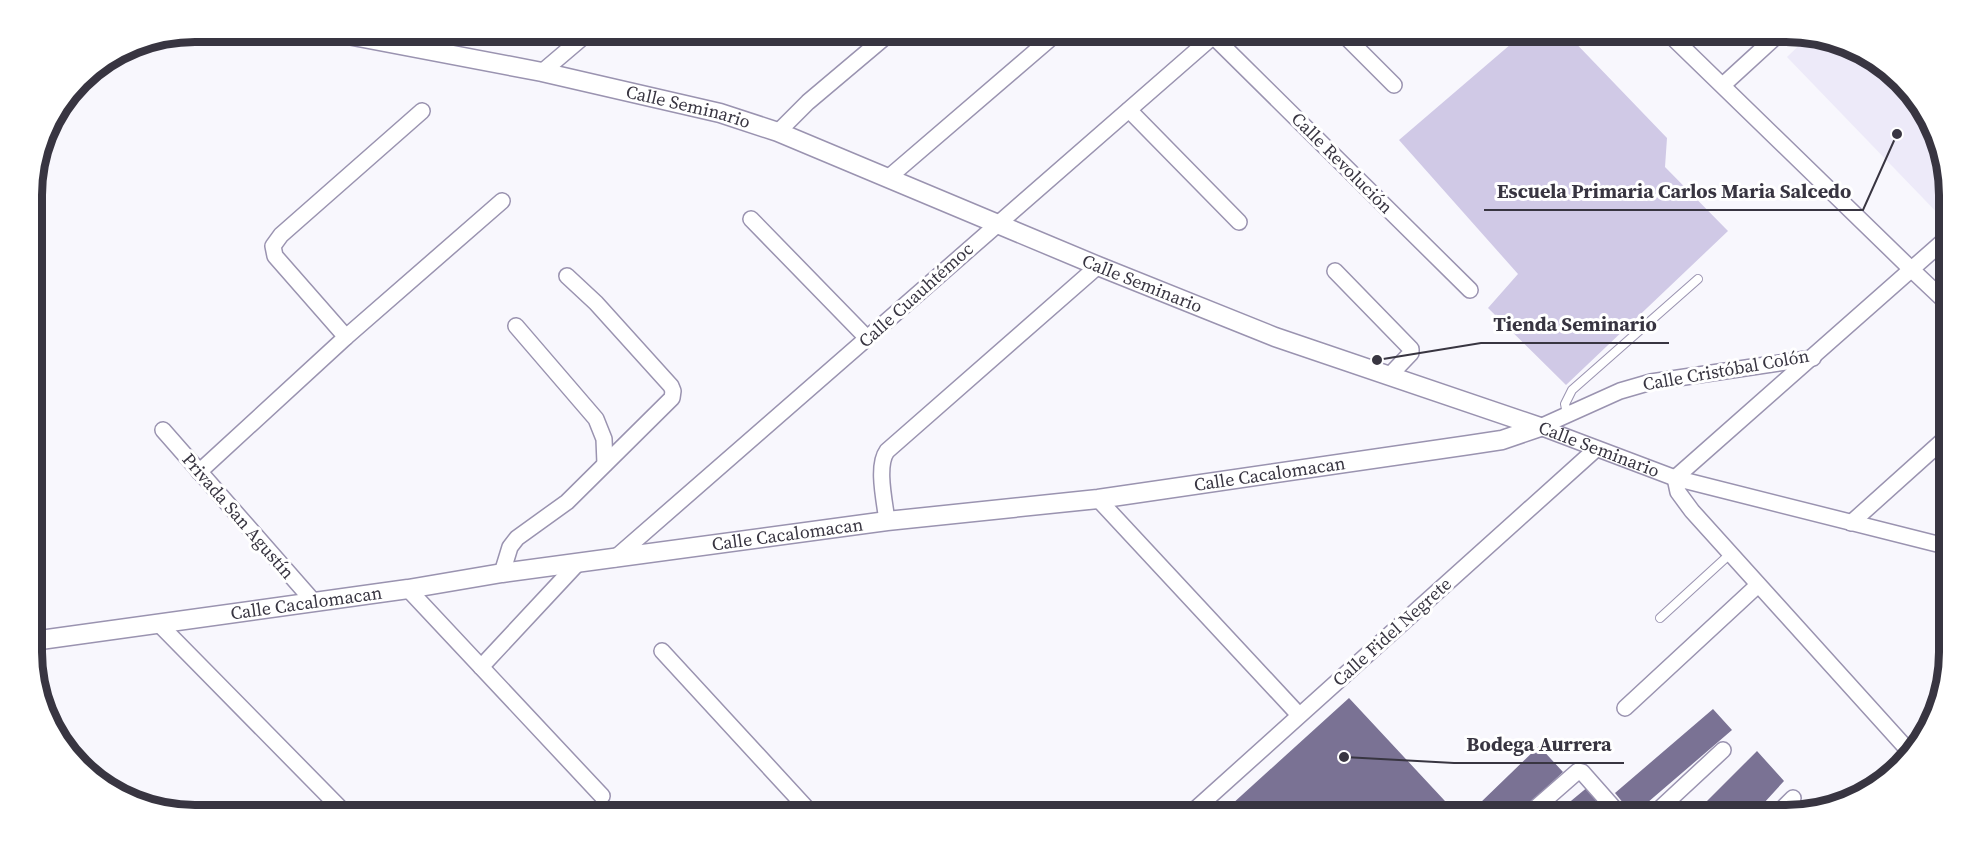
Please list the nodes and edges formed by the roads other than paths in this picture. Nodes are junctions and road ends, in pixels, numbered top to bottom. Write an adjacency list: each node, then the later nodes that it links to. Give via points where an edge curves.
1 (418, 42): 10 (street, Calle Seminario)
2 (577, 42): 10 (street)
3 (879, 42): 15 (street)
4 (1046, 42): 16 (street)
5 (1206, 42): 13 (street, Calle Cuauhtémoc)
6 (1223, 42): 27 (street, Calle Revolución)
7 (1351, 42): 11 (street)
8 (1678, 42): 12 (street)
9 (1770, 42): 12 (street)
10 (542, 72): 15 (street, Calle Seminario, via 720,114)
11 (1394, 85)
12 (1723, 85): 23 (street)
13 (1129, 110): 19 (street); 20 (street, Calle Cuauhtémoc)
14 (422, 111): 30 (street, via 273,246 275,256)
15 (777, 132): 16 (street, Calle Seminario)
16 (888, 178): 20 (street, Calle Seminario)
17 (502, 201): 30 (street)
18 (751, 219): 31 (street)
19 (1239, 222)
20 (996, 224): 22 (street, Calle Seminario); 31 (street, Calle Cuauhtémoc)
21 (1939, 245): 23 (street, Calle Cristóbal Colón)
22 (1098, 266): 33 (street, Calle Seminario, via 1275,337); 43 (street, via 888,452 881,466)
23 (1911, 269): 28 (street); 32 (street, Calle Cristóbal Colón)
24 (1335, 272): 33 (street, via 1411,350)
25 (567, 276): 39 (street, via 596,303 673,391 668,404)
26 (1698, 279): 34 (lane, via 1572,390 1565,404)
27 (1470, 290)
28 (1939, 295)
29 (516, 326): 39 (street, via 596,419 604,439)
30 (346, 337): 40 (street)
31 (867, 339): 47 (street, Calle Cuauhtémoc)
32 (1813, 358): 34 (street, Calle Cristóbal Colón, via 1651,382); 41 (street)
33 (1390, 375): 35 (street, Calle Seminario)
34 (1567, 414): 35 (street, Calle Cristóbal Colón)
35 (1540, 427): 38 (street, Calle Seminario); 42 (street, Calle Cacalomacan, via 1502,440)
36 (162, 430): 40 (street, Privada San Agustín)
37 (1939, 444): 44 (street)
38 (1596, 449): 41 (street, Calle Seminario); 59 (street, Calle Fidel Negrete)
39 (605, 464): 49 (street, via 567,502 517,538)
40 (199, 472): 52 (street, Privada San Agustín)
41 (1674, 478): 44 (street, Calle Seminario); 46 (street, via 1683,500)
42 (1098, 499): 43 (street, Calle Cacalomacan); 59 (street)
43 (887, 522): 47 (street, Calle Cacalomacan)
44 (1851, 523): 45 (street, Calle Seminario)
45 (1939, 545)
46 (1730, 554): 50 (street); 53 (lane)
47 (614, 559): 48 (street, Calle Cacalomacan)
48 (578, 563): 49 (street, Calle Cacalomacan); 57 (street)
49 (502, 573): 51 (street, Calle Cacalomacan)
50 (1758, 585): 58 (street); 60 (street)
51 (408, 589): 52 (street, Calle Cacalomacan); 57 (street)
52 (314, 602): 54 (street, Calle Cacalomacan)
53 (1660, 618)
54 (159, 624): 55 (street, Calle Cacalomacan); 64 (street)
55 (42, 640)
56 (662, 651): 65 (street)
57 (481, 667): 62 (street)
58 (1624, 708)
59 (1299, 715): 66 (street, Calle Fidel Negrete)
60 (1905, 747)
61 (1723, 750): 69 (street)
62 (602, 796)
63 (1793, 798): 70 (street)
64 (337, 805)
65 (804, 805)
66 (1200, 805)
67 (1539, 805): 68 (street, via 1578,771)
68 (1611, 805)
69 (1664, 805)
70 (1786, 805)

